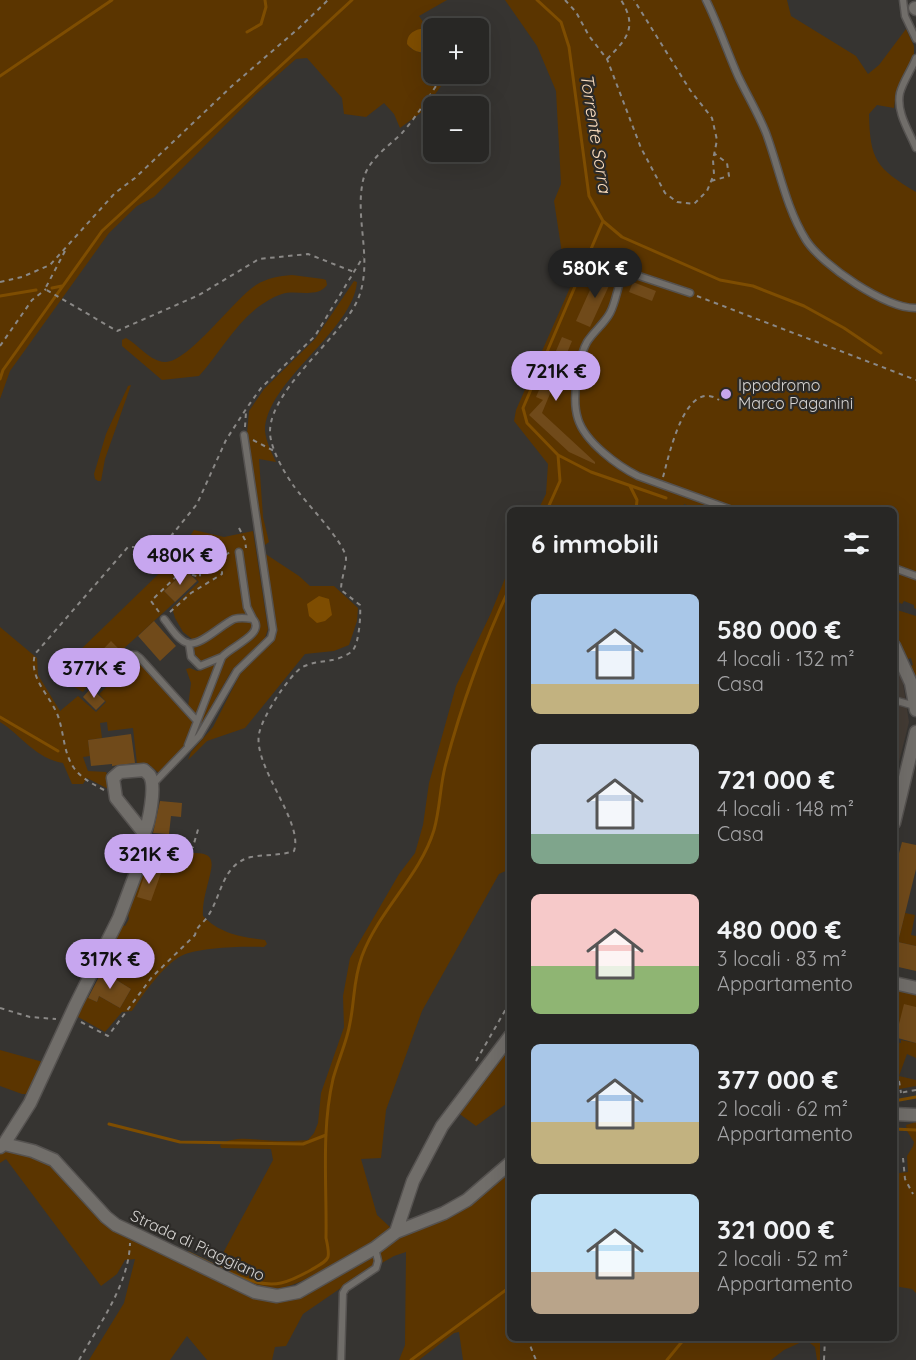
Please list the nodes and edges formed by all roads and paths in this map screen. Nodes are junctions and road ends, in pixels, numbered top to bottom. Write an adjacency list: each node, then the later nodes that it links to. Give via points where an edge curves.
1 (328, 0): 14 (path, via 114,194)
2 (565, 0): 8 (path)
3 (621, 0): 8 (path, via 631,26 626,40)
4 (634, 0): 12 (path, via 712,118 717,140)
5 (706, 0): 19 (lane, via 765,131 806,240 862,288 894,304)
6 (903, 0): 7 (lane, via 905,16)
7 (916, 39)
8 (607, 58): 13 (path, via 641,148 665,193 677,202 694,204)
9 (916, 58): 11 (lane, via 899,104)
10 (437, 84): 25 (path, via 402,132 374,158 367,172 362,185 363,276 357,300 287,387 270,429)
11 (916, 148)
12 (715, 154): 13 (path); 13 (path, via 727,163 729,176)
13 (711, 181)
14 (66, 248): 16 (path, via 50,265 22,278); 17 (path)
15 (354, 272): 17 (path, via 308,254 259,259 199,295 117,331)
16 (0, 282)
17 (46, 289): 20 (path, via 32,300)
18 (690, 293): 21 (path); 26 (lane, via 624,273 615,303 587,342 578,369 578,418 583,429 624,469)
19 (916, 308)
20 (0, 346)
21 (916, 380)
22 (719, 400): 26 (path, via 708,395 694,400 679,429)
23 (246, 409): 24 (path)
24 (244, 435): 25 (path); 44 (lane, via 273,630 271,638 237,671 199,736)
25 (276, 452): 54 (path, via 293,486 344,552 341,590 360,606 357,643 352,652 300,669 280,692 259,733 259,750 293,830 294,851 238,862 226,874 208,917 197,927 195,935 152,977 108,1036)
26 (660, 484): 27 (lane)
27 (724, 507)
28 (239, 528): 29 (path, via 246,547)
29 (239, 552): 30 (path, via 230,551); 35 (lane, via 247,607)
30 (222, 558): 34 (path, via 222,574 191,593); 34 (path, via 218,548 207,539 197,538 193,542 191,556 200,577 186,567 151,601)
31 (116, 561): 48 (path, via 34,654 33,663 58,716 73,767 85,780)
32 (897, 569): 33 (lane)
33 (916, 576)
34 (164, 619): 36 (lane)
35 (253, 619): 36 (lane, via 232,620); 38 (lane, via 256,630)
36 (189, 644): 38 (lane, via 191,657 200,666)
37 (897, 653): 41 (street, via 911,683)
38 (222, 657): 42 (lane)
39 (96, 686): 42 (lane, via 125,655 136,655)
40 (897, 701): 41 (lane)
41 (916, 708)
42 (197, 721): 44 (lane)
43 (916, 737): 46 (street)
44 (187, 749): 45 (lane)
45 (153, 784): 48 (street, via 144,770 120,772 113,778); 50 (street)
46 (900, 792): 47 (street)
47 (916, 796)
48 (116, 798): 50 (street)
49 (199, 826): 50 (path, via 193,847 186,850)
50 (143, 836): 54 (street, via 140,862 119,918)
51 (897, 984): 52 (street)
52 (916, 988)
53 (0, 1008): 54 (path)
54 (68, 1022): 62 (street, via 30,1103)
55 (507, 1040): 67 (street, via 442,1126 416,1175)
56 (898, 1081): 58 (path)
57 (916, 1090): 58 (path)
58 (902, 1093): 59 (path)
59 (897, 1094)
60 (897, 1114): 61 (street)
61 (916, 1115)
62 (2, 1146): 66 (street, Strada di Piaggiano, via 33,1151 54,1160 106,1217)
63 (903, 1158): 65 (path, via 905,1179)
64 (507, 1166): 67 (street, Strada di Piaggiano, via 467,1200)
65 (914, 1194)
66 (131, 1232): 68 (street, Strada di Piaggiano, via 255,1292 277,1296 298,1292); 71 (path, via 128,1263)
67 (396, 1232): 68 (street, Strada di Piaggiano)
68 (375, 1248): 72 (lane, via 376,1268 343,1293)
69 (529, 1341): 73 (path)
70 (825, 1341): 74 (path)
71 (79, 1360)
72 (341, 1360)
73 (536, 1360)
74 (824, 1360)

